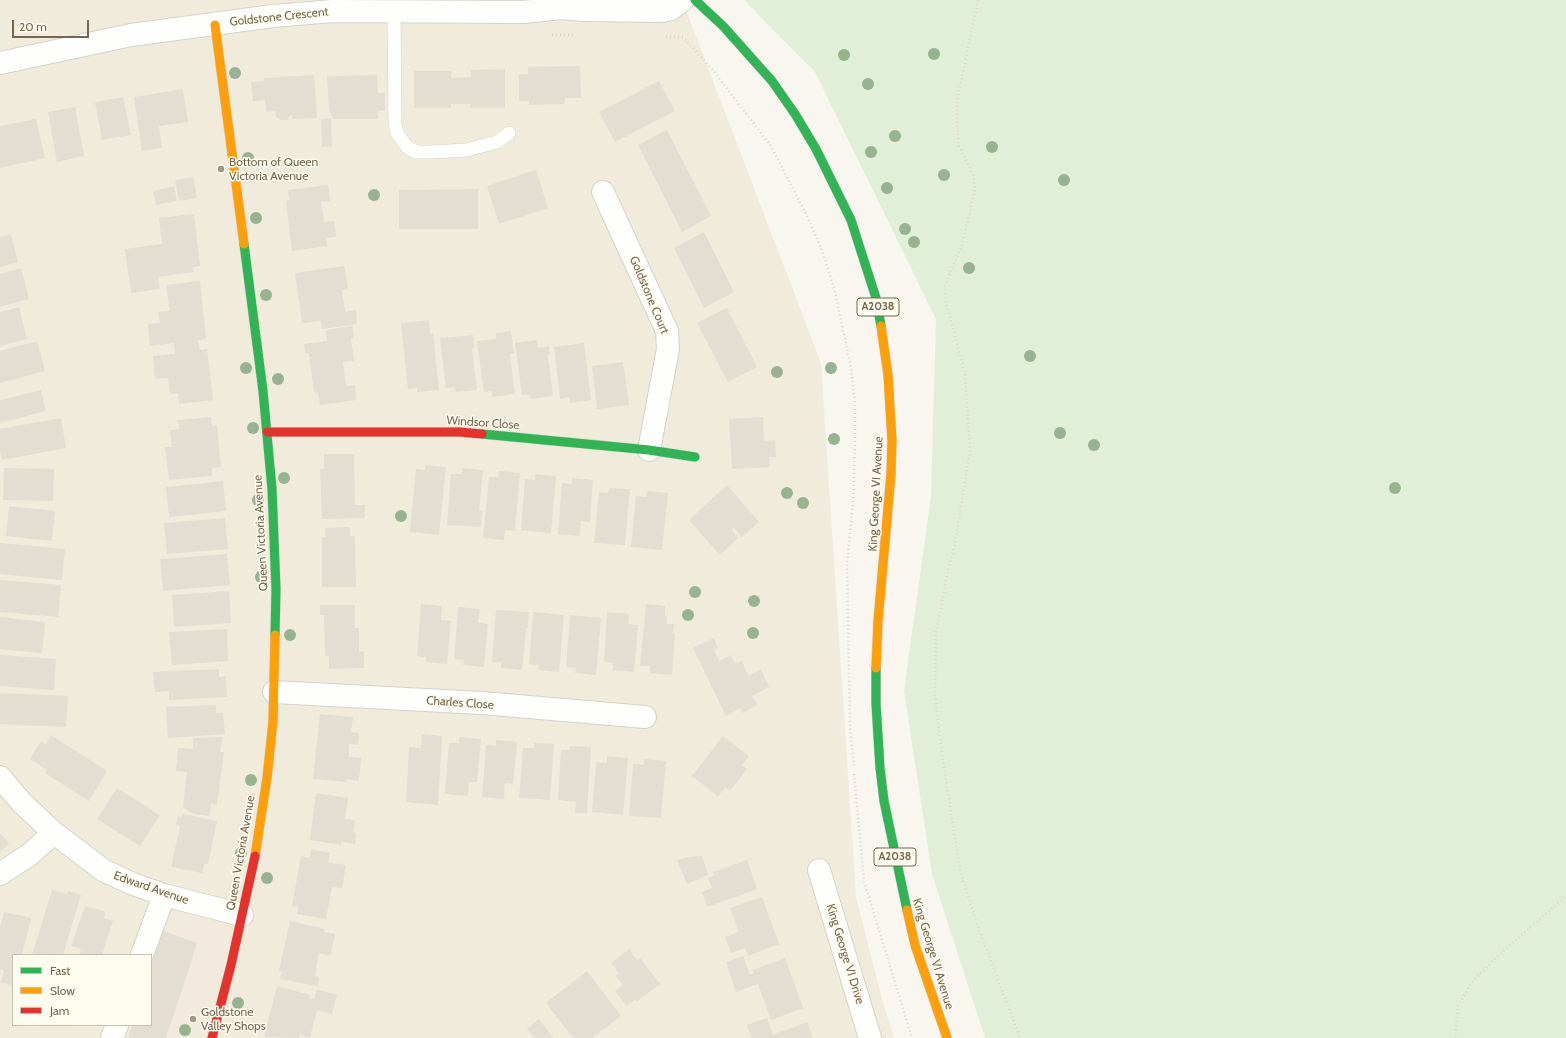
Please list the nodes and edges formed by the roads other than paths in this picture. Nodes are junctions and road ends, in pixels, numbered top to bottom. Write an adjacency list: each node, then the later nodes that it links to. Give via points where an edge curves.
1 (683, 0): 3 (street, Goldstone Crescent, via 672,9 663,11 583,10)
2 (695, 0): 25 (street, King George VI Avenue / A2038, via 723,26 772,81 795,114 816,149 851,220 876,298 888,375 892,440 876,669 880,768 891,837 915,945)
3 (564, 4): 4 (street, Goldstone Crescent, via 523,12)
4 (394, 11): 5 (street, Goldstone Crescent, via 333,11); 7 (lane, via 395,124 397,133 407,147 421,152 466,150 498,142)
5 (215, 25): 6 (street, Goldstone Crescent, via 131,35); 9 (street, Queen Victoria Avenue)
6 (0, 63)
7 (509, 133)
8 (603, 192): 10 (street, Goldstone Court, via 667,331 668,349)
9 (267, 432): 10 (street, Windsor Close, via 459,432); 12 (street, Queen Victoria Avenue, via 276,589)
10 (649, 450): 11 (street, Windsor Close)
11 (695, 457)
12 (274, 692): 13 (street, Charles Close, via 482,703); 19 (street, Queen Victoria Avenue, via 267,778 254,862)
13 (645, 717)
14 (0, 778): 15 (street, Edward Avenue)
15 (53, 832): 17 (street, via 28,855); 18 (street, Edward Avenue, via 103,870)
16 (819, 870): 24 (street, King George VI Drive)
17 (0, 874)
18 (164, 895): 19 (street, Edward Avenue); 20 (street)
19 (242, 915): 23 (street, Queen Victoria Avenue)
20 (142, 954)
21 (117, 1026): 22 (street)
22 (112, 1038)
23 (212, 1038)
24 (870, 1038)
25 (947, 1038)

